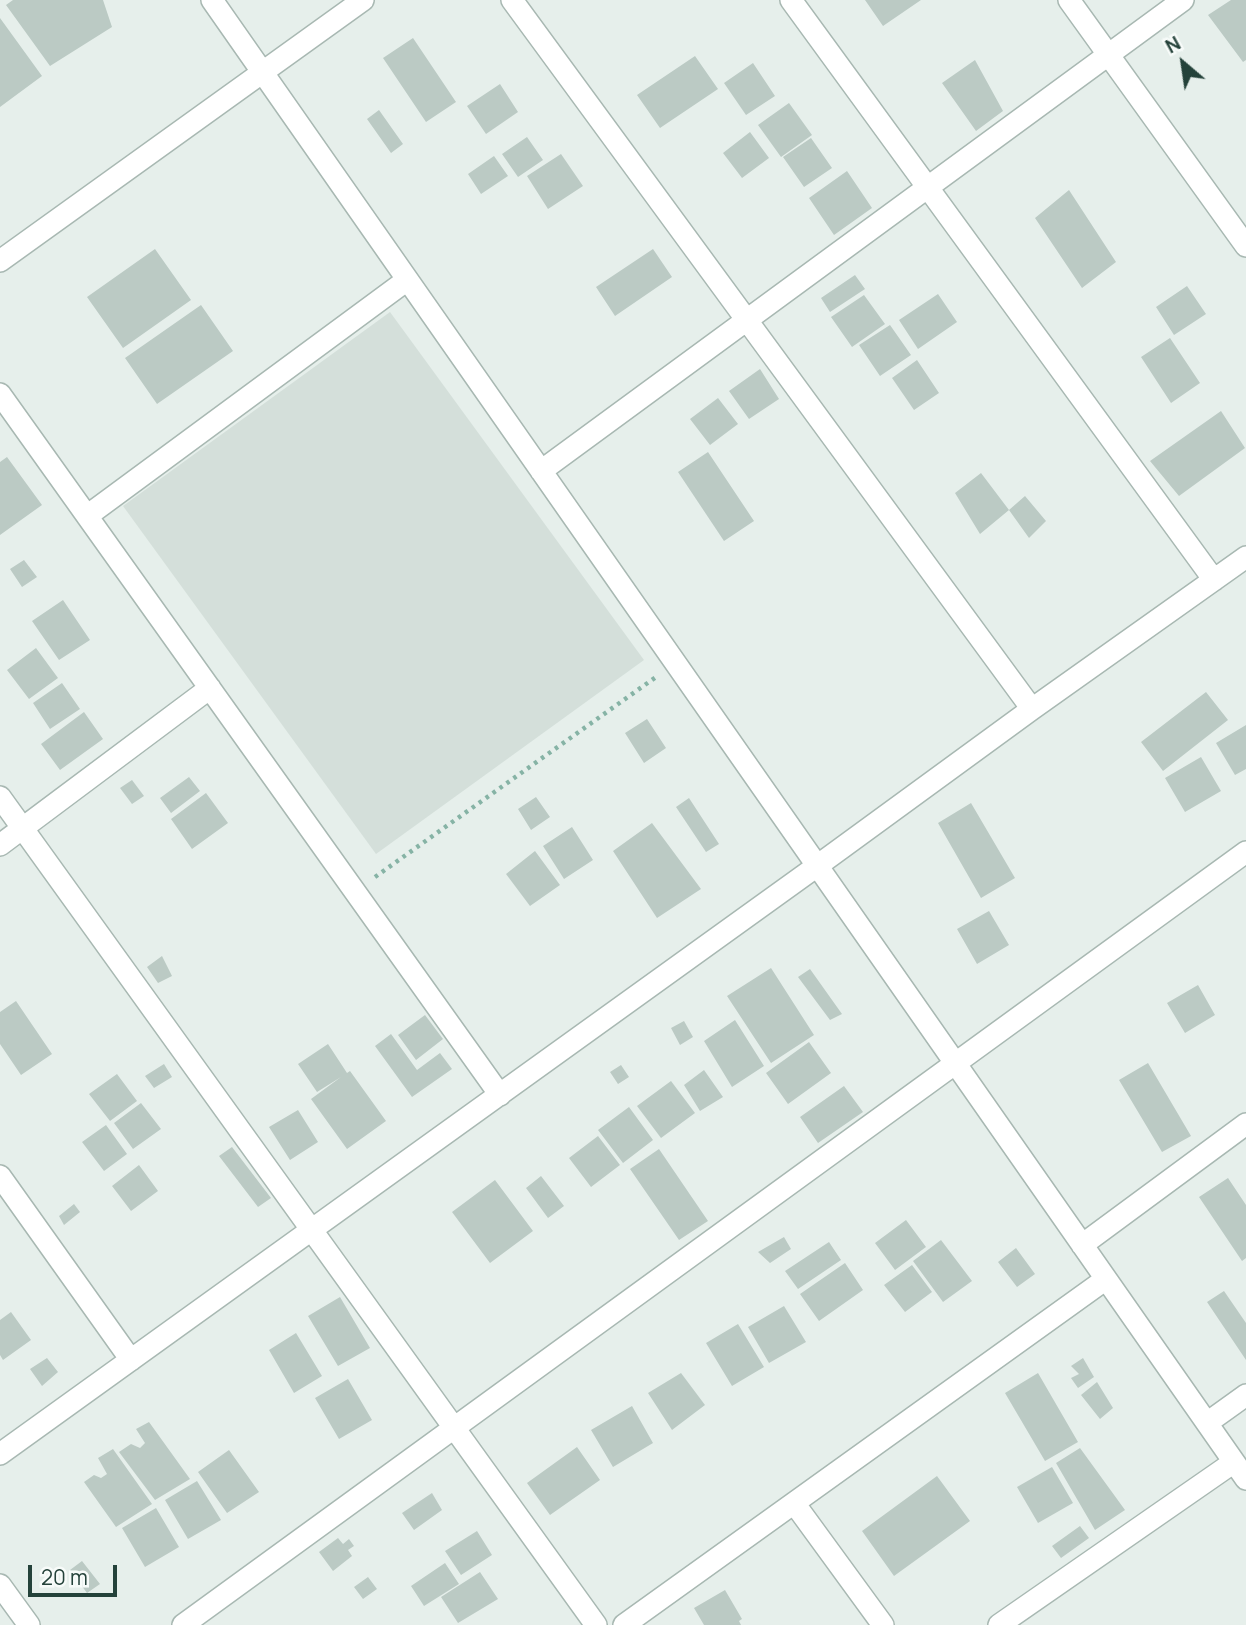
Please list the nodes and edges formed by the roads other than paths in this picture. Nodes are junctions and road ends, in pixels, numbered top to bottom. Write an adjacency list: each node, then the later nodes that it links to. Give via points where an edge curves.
1 (212, 0): 8 (street)
2 (363, 0): 8 (street)
3 (512, 0): 13 (street)
4 (791, 0): 9 (street)
5 (1069, 0): 7 (street)
6 (1182, 0): 7 (street)
7 (1108, 55): 9 (street); 10 (street)
8 (262, 72): 11 (street); 12 (street)
9 (928, 187): 13 (street); 18 (street)
10 (1246, 246)
11 (0, 261)
12 (407, 280): 15 (street); 16 (street)
13 (746, 320): 15 (street); 20 (street)
14 (0, 394): 16 (street)
15 (541, 471): 25 (street)
16 (87, 516): 19 (street)
17 (1246, 557): 18 (street)
18 (1214, 580): 20 (street)
19 (210, 688): 22 (street); 27 (street)
20 (1032, 709): 25 (street)
21 (0, 797): 22 (street)
22 (22, 828): 23 (street); 30 (street)
23 (0, 845)
24 (1246, 852): 26 (street)
25 (817, 866): 26 (street); 27 (street)
26 (955, 1063): 31 (street); 36 (street)
27 (500, 1094): 30 (street)
28 (1246, 1124): 31 (street)
29 (0, 1176): 33 (street)
30 (312, 1230): 33 (street); 36 (street)
31 (1082, 1245): 32 (street)
32 (1106, 1279): 35 (street); 39 (street)
33 (131, 1360): 37 (street)
34 (1246, 1395): 35 (street)
35 (1207, 1423): 38 (street)
36 (454, 1428): 42 (street); 43 (street)
37 (0, 1454)
38 (1240, 1471): 46 (street)
39 (794, 1503): 44 (street); 45 (street)
40 (0, 1585): 41 (street)
41 (29, 1625)
42 (183, 1625)
43 (596, 1625)
44 (624, 1625)
45 (883, 1625)
46 (999, 1625)

